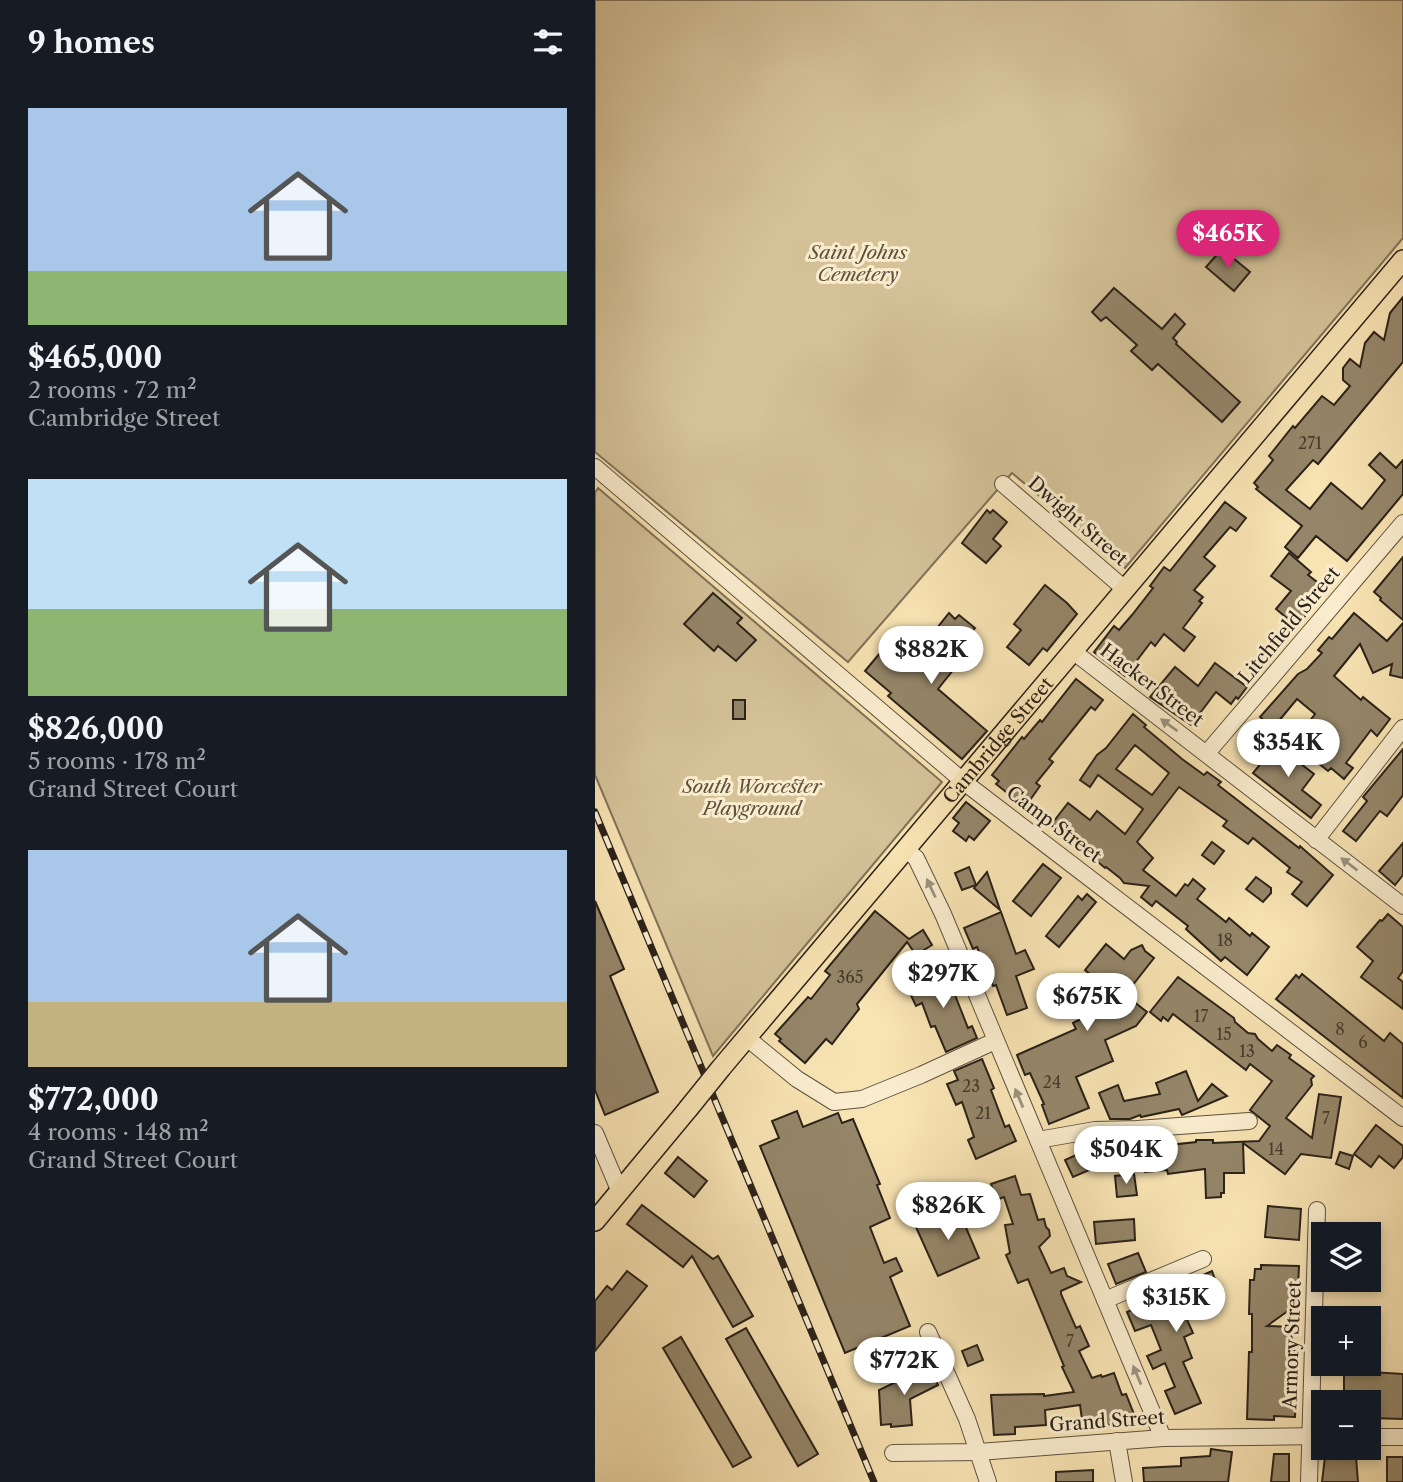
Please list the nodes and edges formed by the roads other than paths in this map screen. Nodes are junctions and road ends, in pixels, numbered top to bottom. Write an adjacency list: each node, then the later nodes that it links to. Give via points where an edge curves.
1 (1403, 260): 5 (main road, Cambridge Street)
2 (595, 467): 9 (street, Camp Street)
3 (1003, 484): 5 (street, Dwight Street)
4 (1403, 523): 8 (street, Litchfield Street)
5 (1126, 590): 6 (main road, Cambridge Street)
6 (1074, 652): 8 (street, Hacker Street, one-way to 6); 9 (main road, Cambridge Street)
7 (1403, 728): 10 (street)
8 (1207, 753): 10 (street, Hacker Street)
9 (964, 782): 11 (main road, Cambridge Street); 15 (street, Camp Street)
10 (1316, 840): 12 (street, Hacker Street, one-way to 10)
11 (907, 850): 13 (main road, Cambridge Street); 14 (street, one-way to 11, via 938,904 916,858)
12 (1403, 905)
13 (747, 1038): 14 (street, via 834,1102 862,1099); 19 (main road, Cambridge Street, bridge)
14 (995, 1041): 18 (street, one-way to 14)
15 (1403, 1118)
16 (1249, 1121): 18 (street, via 1095,1130)
17 (595, 1133): 19 (street)
18 (1038, 1140): 23 (street)
19 (620, 1192): 21 (main road, Cambridge Street)
20 (1317, 1210): 25 (street, Armory Street)
21 (595, 1221)
22 (1203, 1259): 23 (street)
23 (1105, 1300): 29 (street, one-way to 23)
24 (928, 1332): 32 (street)
25 (1316, 1390)
26 (1311, 1436): 29 (street, Grand Street)
27 (1381, 1437): 28 (street)
28 (1403, 1437)
29 (1163, 1438): 30 (street, Grand Street)
30 (1117, 1441): 32 (street, Grand Street); 35 (street)
31 (893, 1452): 32 (street, Grand Street)
32 (979, 1452): 34 (street)
33 (1312, 1460): 36 (street, Armory Street)
34 (988, 1482)
35 (1124, 1482)
36 (1309, 1482)

